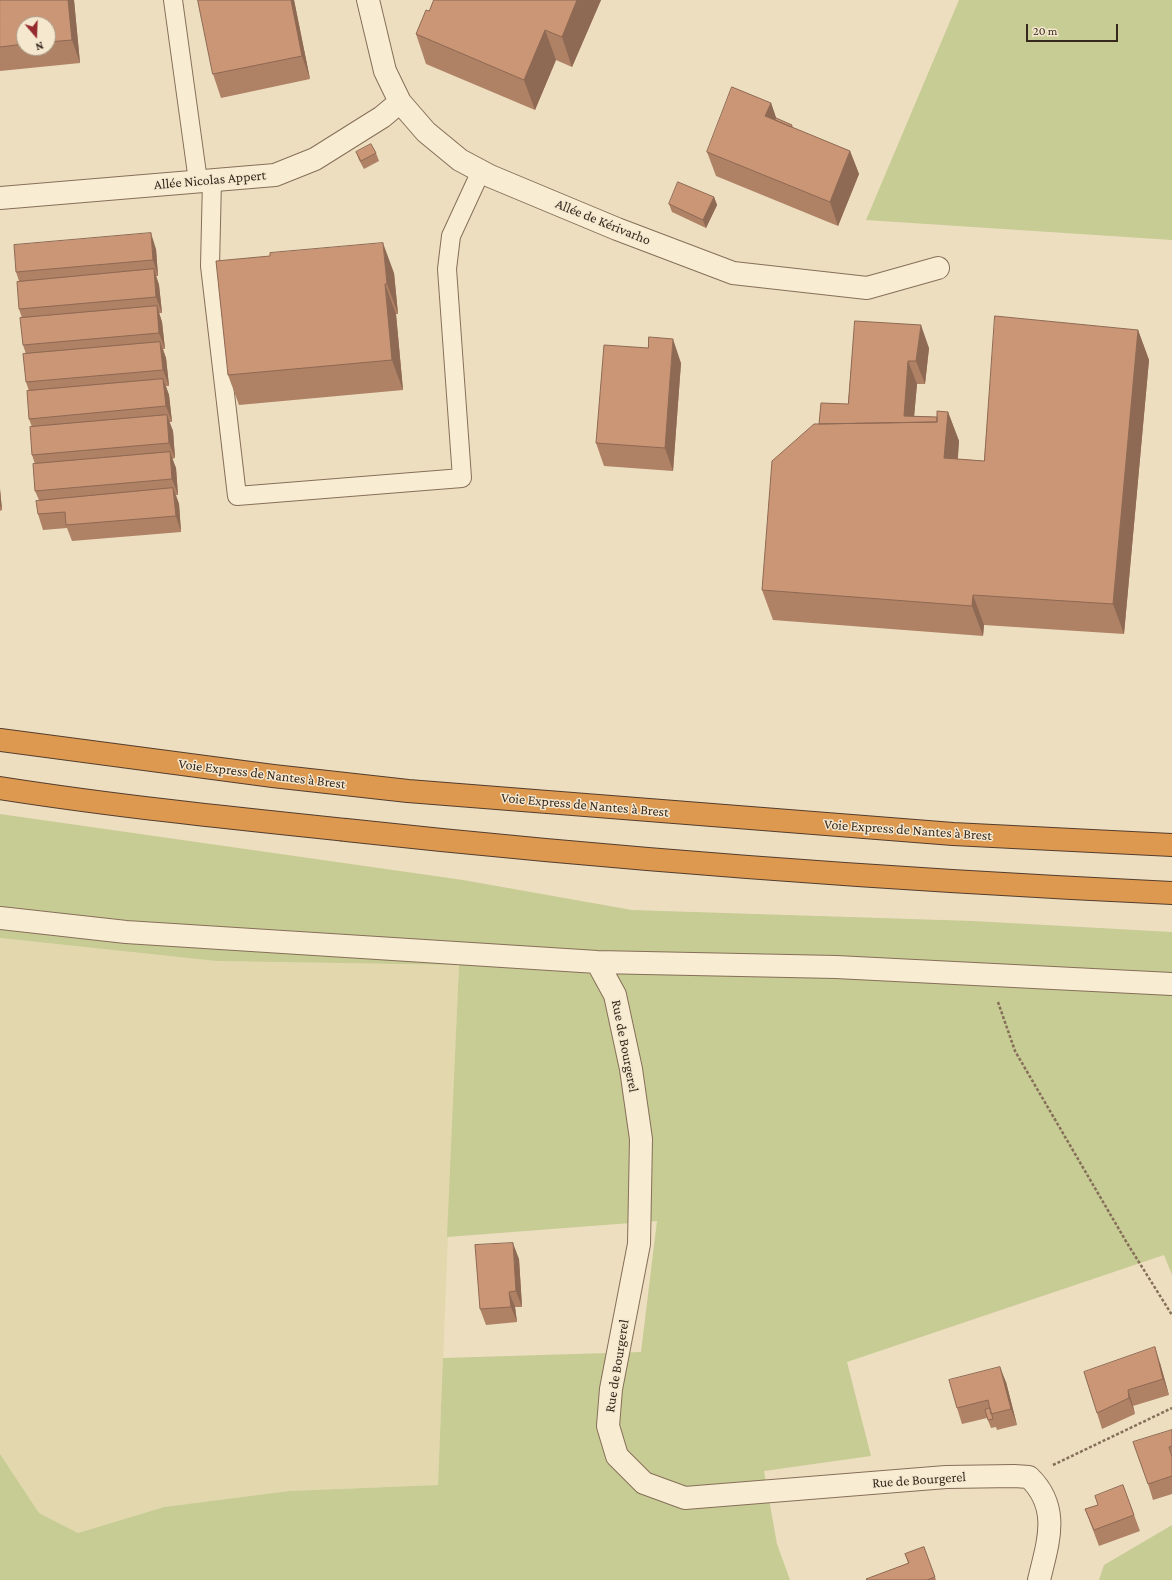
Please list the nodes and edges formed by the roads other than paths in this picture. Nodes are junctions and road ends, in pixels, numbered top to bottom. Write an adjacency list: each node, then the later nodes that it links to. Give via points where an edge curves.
1 (173, 0): 5 (lane)
2 (368, 0): 3 (street, Allée de Kérivarho, via 385,70)
3 (400, 102): 4 (street, Allée de Kérivarho, via 426,132 460,160); 5 (street, Allée Nicolas Appert, via 382,117 315,159 275,175)
4 (481, 171): 5 (lane, via 451,236 447,269 462,478 237,496 210,266); 7 (street, Allée de Kérivarho, via 617,229 733,273 867,288)
5 (205, 181): 6 (street, Allée Nicolas Appert)
6 (0, 198)
7 (938, 268)
8 (0, 740): 10 (highway, Voie Express de Nantes à Brest, via 408,791 953,834)
9 (0, 788): 11 (highway, via 207,816 560,852 761,869)
10 (1172, 845)
11 (1172, 893)
12 (0, 918): 13 (street, via 126,932)
13 (597, 962): 14 (street, via 836,967); 15 (street, Rue de Bourgerel, via 615,995 631,1069 641,1139 639,1244 610,1389 608,1426 617,1456 644,1483 685,1498 946,1477 1029,1477 1038,1486 1049,1510 1048,1542)
14 (1172, 984)
15 (1039, 1580)

